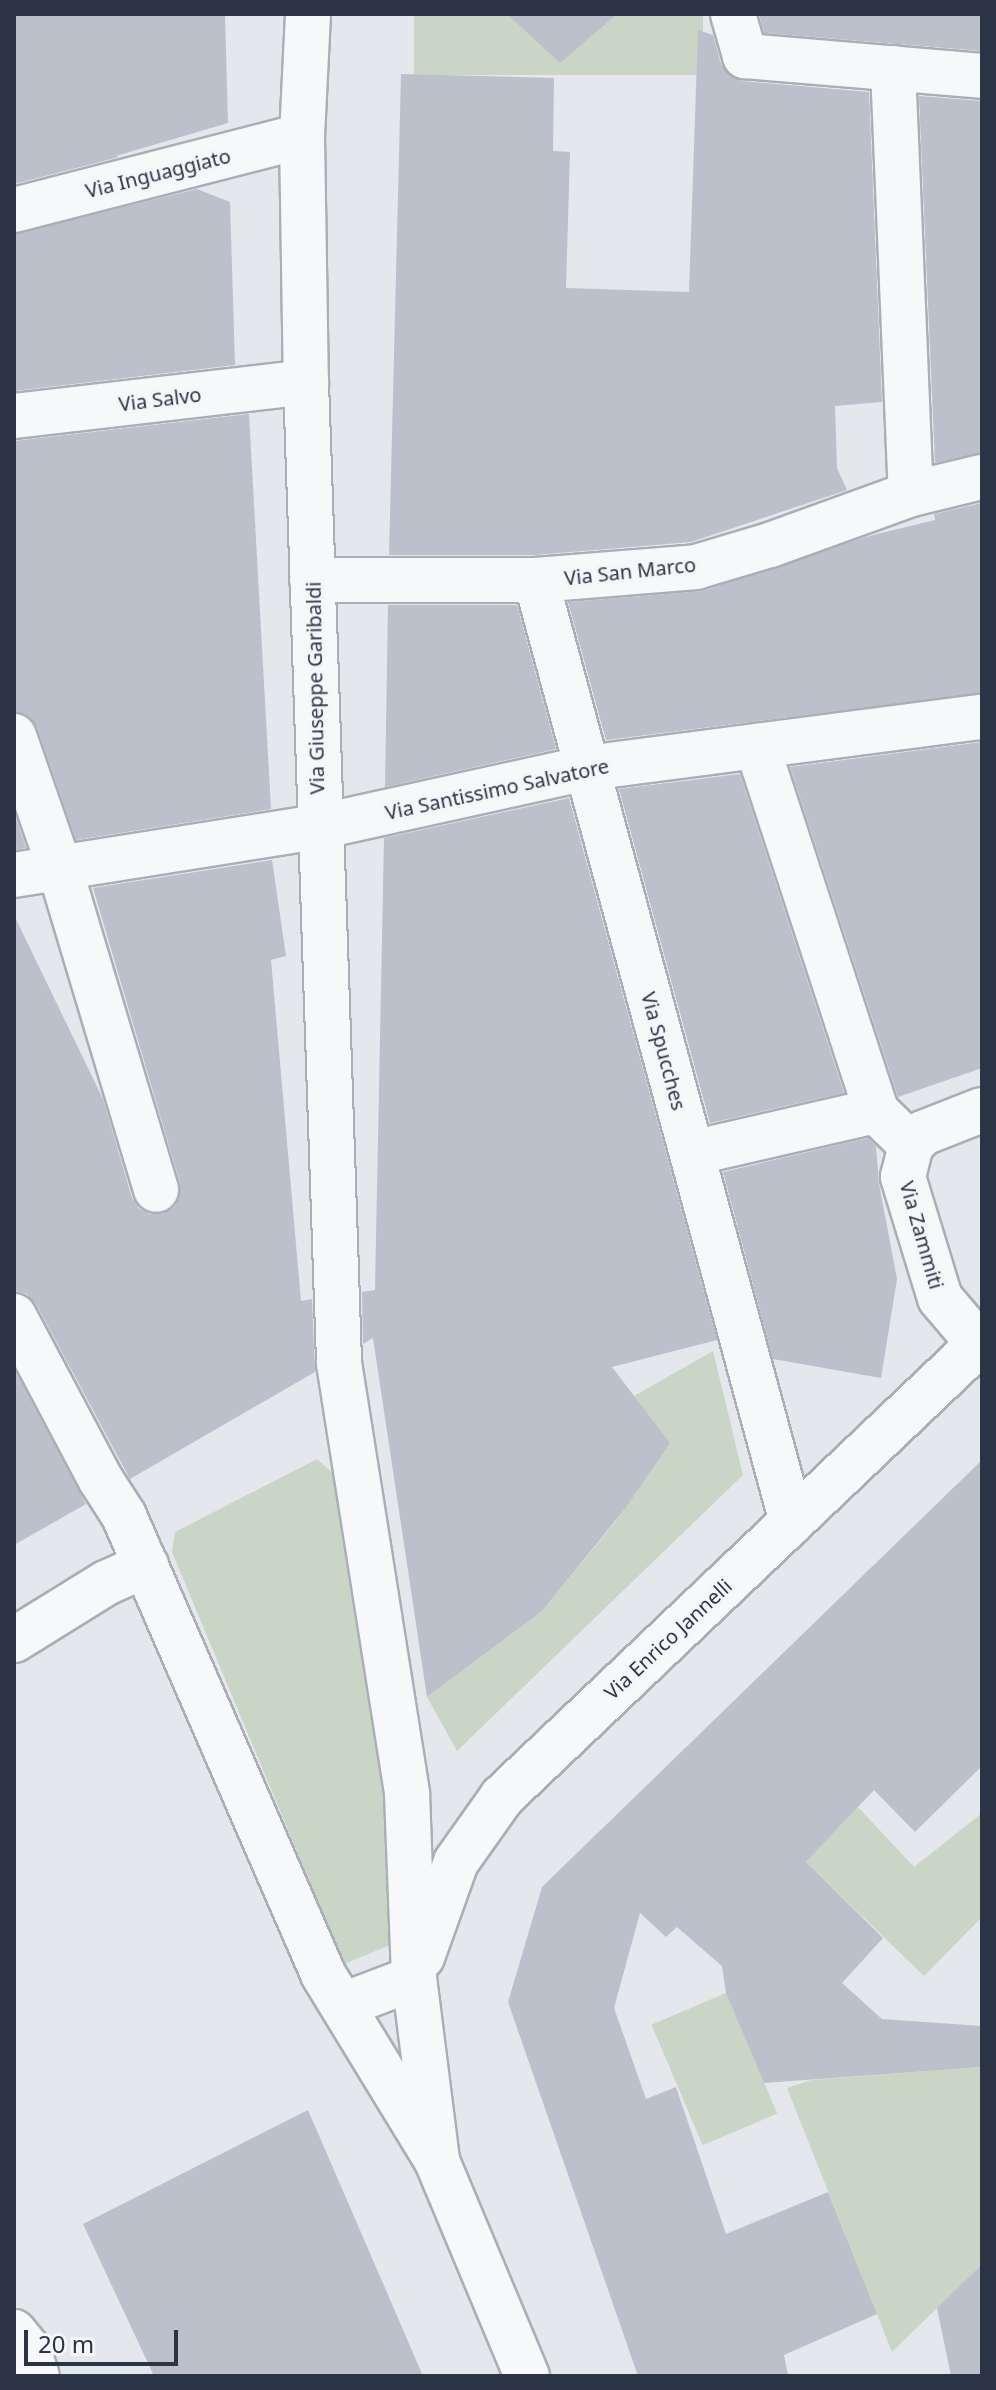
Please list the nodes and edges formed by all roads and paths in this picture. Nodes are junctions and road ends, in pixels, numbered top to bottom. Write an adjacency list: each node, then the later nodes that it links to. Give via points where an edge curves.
1 (308, 14): 5 (street, Via Giuseppe Garibaldi)
2 (733, 14): 3 (street, via 745,56)
3 (893, 68): 4 (street); 10 (street)
4 (982, 76)
5 (302, 136): 6 (street, Via Inguaggiato); 7 (street, Via Giuseppe Garibaldi)
6 (14, 210)
7 (306, 382): 8 (street, Via Salvo); 11 (street, Via Giuseppe Garibaldi)
8 (14, 416)
9 (982, 477): 10 (street, Via San Marco)
10 (911, 494): 12 (street, Via San Marco, via 696,567)
11 (312, 580): 12 (street, Via San Marco); 17 (street, Via Giuseppe Garibaldi)
12 (536, 580): 16 (street, Via Spucches)
13 (982, 717): 15 (street, Via Santissimo Salvatore)
14 (14, 736): 18 (street)
15 (757, 746): 16 (street, Via Santissimo Salvatore); 21 (street)
16 (587, 768): 17 (street, Via Santissimo Salvatore); 23 (street, Via Spucches)
17 (318, 827): 18 (street, Via Santissimo Salvatore); 30 (street, Via Giuseppe Garibaldi, via 339,1363 407,1794)
18 (59, 866): 19 (street, Via Santissimo Salvatore); 24 (street)
19 (14, 875)
20 (982, 1110): 22 (street, via 937,1125)
21 (876, 1111): 22 (street); 23 (street)
22 (911, 1145): 26 (street, Via Zammiti, via 903,1177 940,1298)
23 (692, 1153): 27 (street, Via Spucches)
24 (156, 1190)
25 (14, 1316): 28 (street)
26 (980, 1343): 27 (street, Via Enrico Jannelli)
27 (792, 1522): 30 (street, Via Enrico Jannelli, via 502,1797 456,1862)
28 (146, 1565): 29 (street, via 106,1583); 31 (street, via 323,1974)
29 (14, 1640)
30 (414, 1978): 31 (street); 32 (street, Via Giuseppe Garibaldi)
31 (343, 2005): 32 (street)
32 (437, 2161): 33 (street)
33 (527, 2376)

